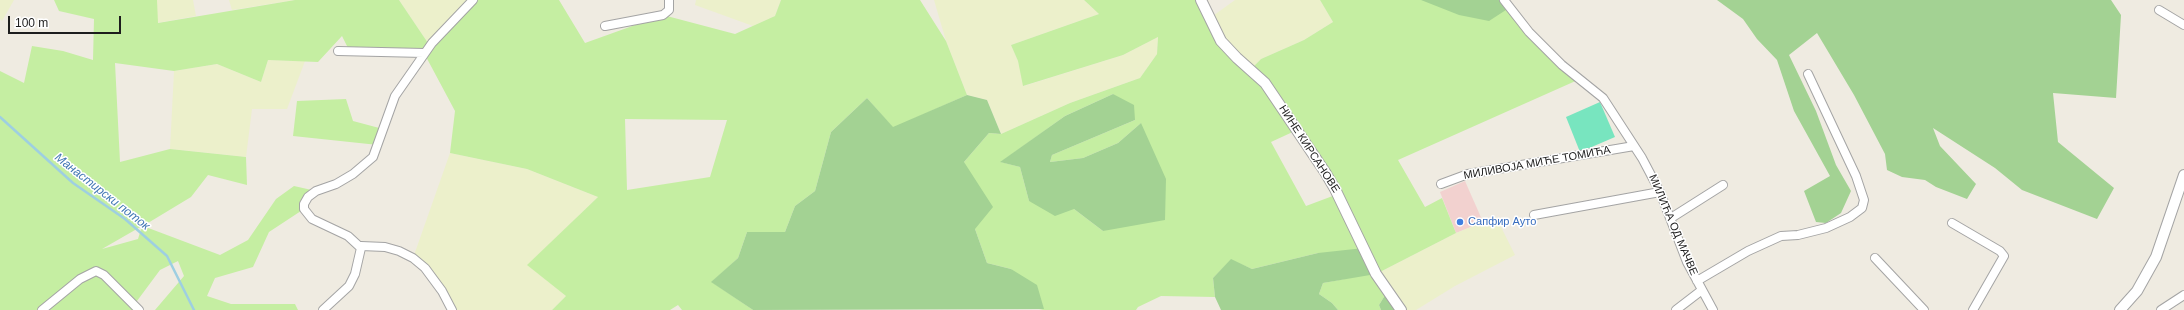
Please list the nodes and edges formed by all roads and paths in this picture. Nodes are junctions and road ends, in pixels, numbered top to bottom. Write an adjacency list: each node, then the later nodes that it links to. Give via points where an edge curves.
1 (473, 0): 9 (street, via 445,27)
2 (669, 0): 7 (street, via 669,10 663,15)
3 (1201, 0): 28 (street, НИНЕ КИРСАНОВЕ, via 1221,41 1265,83 1325,172 1376,274)
4 (1504, 0): 11 (street, МИЛИЋА ОД МАЧВЕ, via 1529,32 1562,65 1600,94)
5 (2159, 10): 6 (street)
6 (2184, 25)
7 (605, 26)
8 (338, 51): 9 (street)
9 (424, 53): 19 (street, via 396,96 373,157 347,177 316,191 304,204 304,209 312,219 348,236)
10 (1808, 74): 21 (street, via 1856,176 1864,200 1862,208 1850,217 1826,228 1781,236 1748,251)
11 (1634, 146): 13 (street, МИЛИВОЈА МИЋЕ ТОМИЋА, via 1468,174); 15 (street, МИЛИЋА ОД МАЧВЕ)
12 (2184, 174): 33 (street, via 2153,262 2137,291)
13 (1441, 184)
14 (1723, 186): 17 (street)
15 (1660, 192): 16 (street); 17 (street, МИЛИЋА ОД МАЧВЕ)
16 (1534, 215)
17 (1671, 218): 21 (street, МИЛИЋА ОД МАЧВЕ)
18 (1952, 222): 32 (street, via 2004,256)
19 (361, 246): 26 (street, via 355,274 349,286); 27 (street, via 385,247 413,258 425,268 438,285)
20 (1875, 258): 31 (street)
21 (1697, 281): 22 (street, МИЛИЋА ОД МАЧВЕ)
22 (1702, 290): 29 (street); 30 (street, МИЛИЋА ОД МАЧВЕ)
23 (2184, 295): 34 (street)
24 (42, 310): 25 (street, via 80,279 96,271)
25 (139, 310)
26 (323, 310)
27 (452, 310)
28 (1401, 310)
29 (1676, 310)
30 (1713, 310)
31 (1924, 310)
32 (1973, 310)
33 (2120, 310)
34 (2161, 310)

